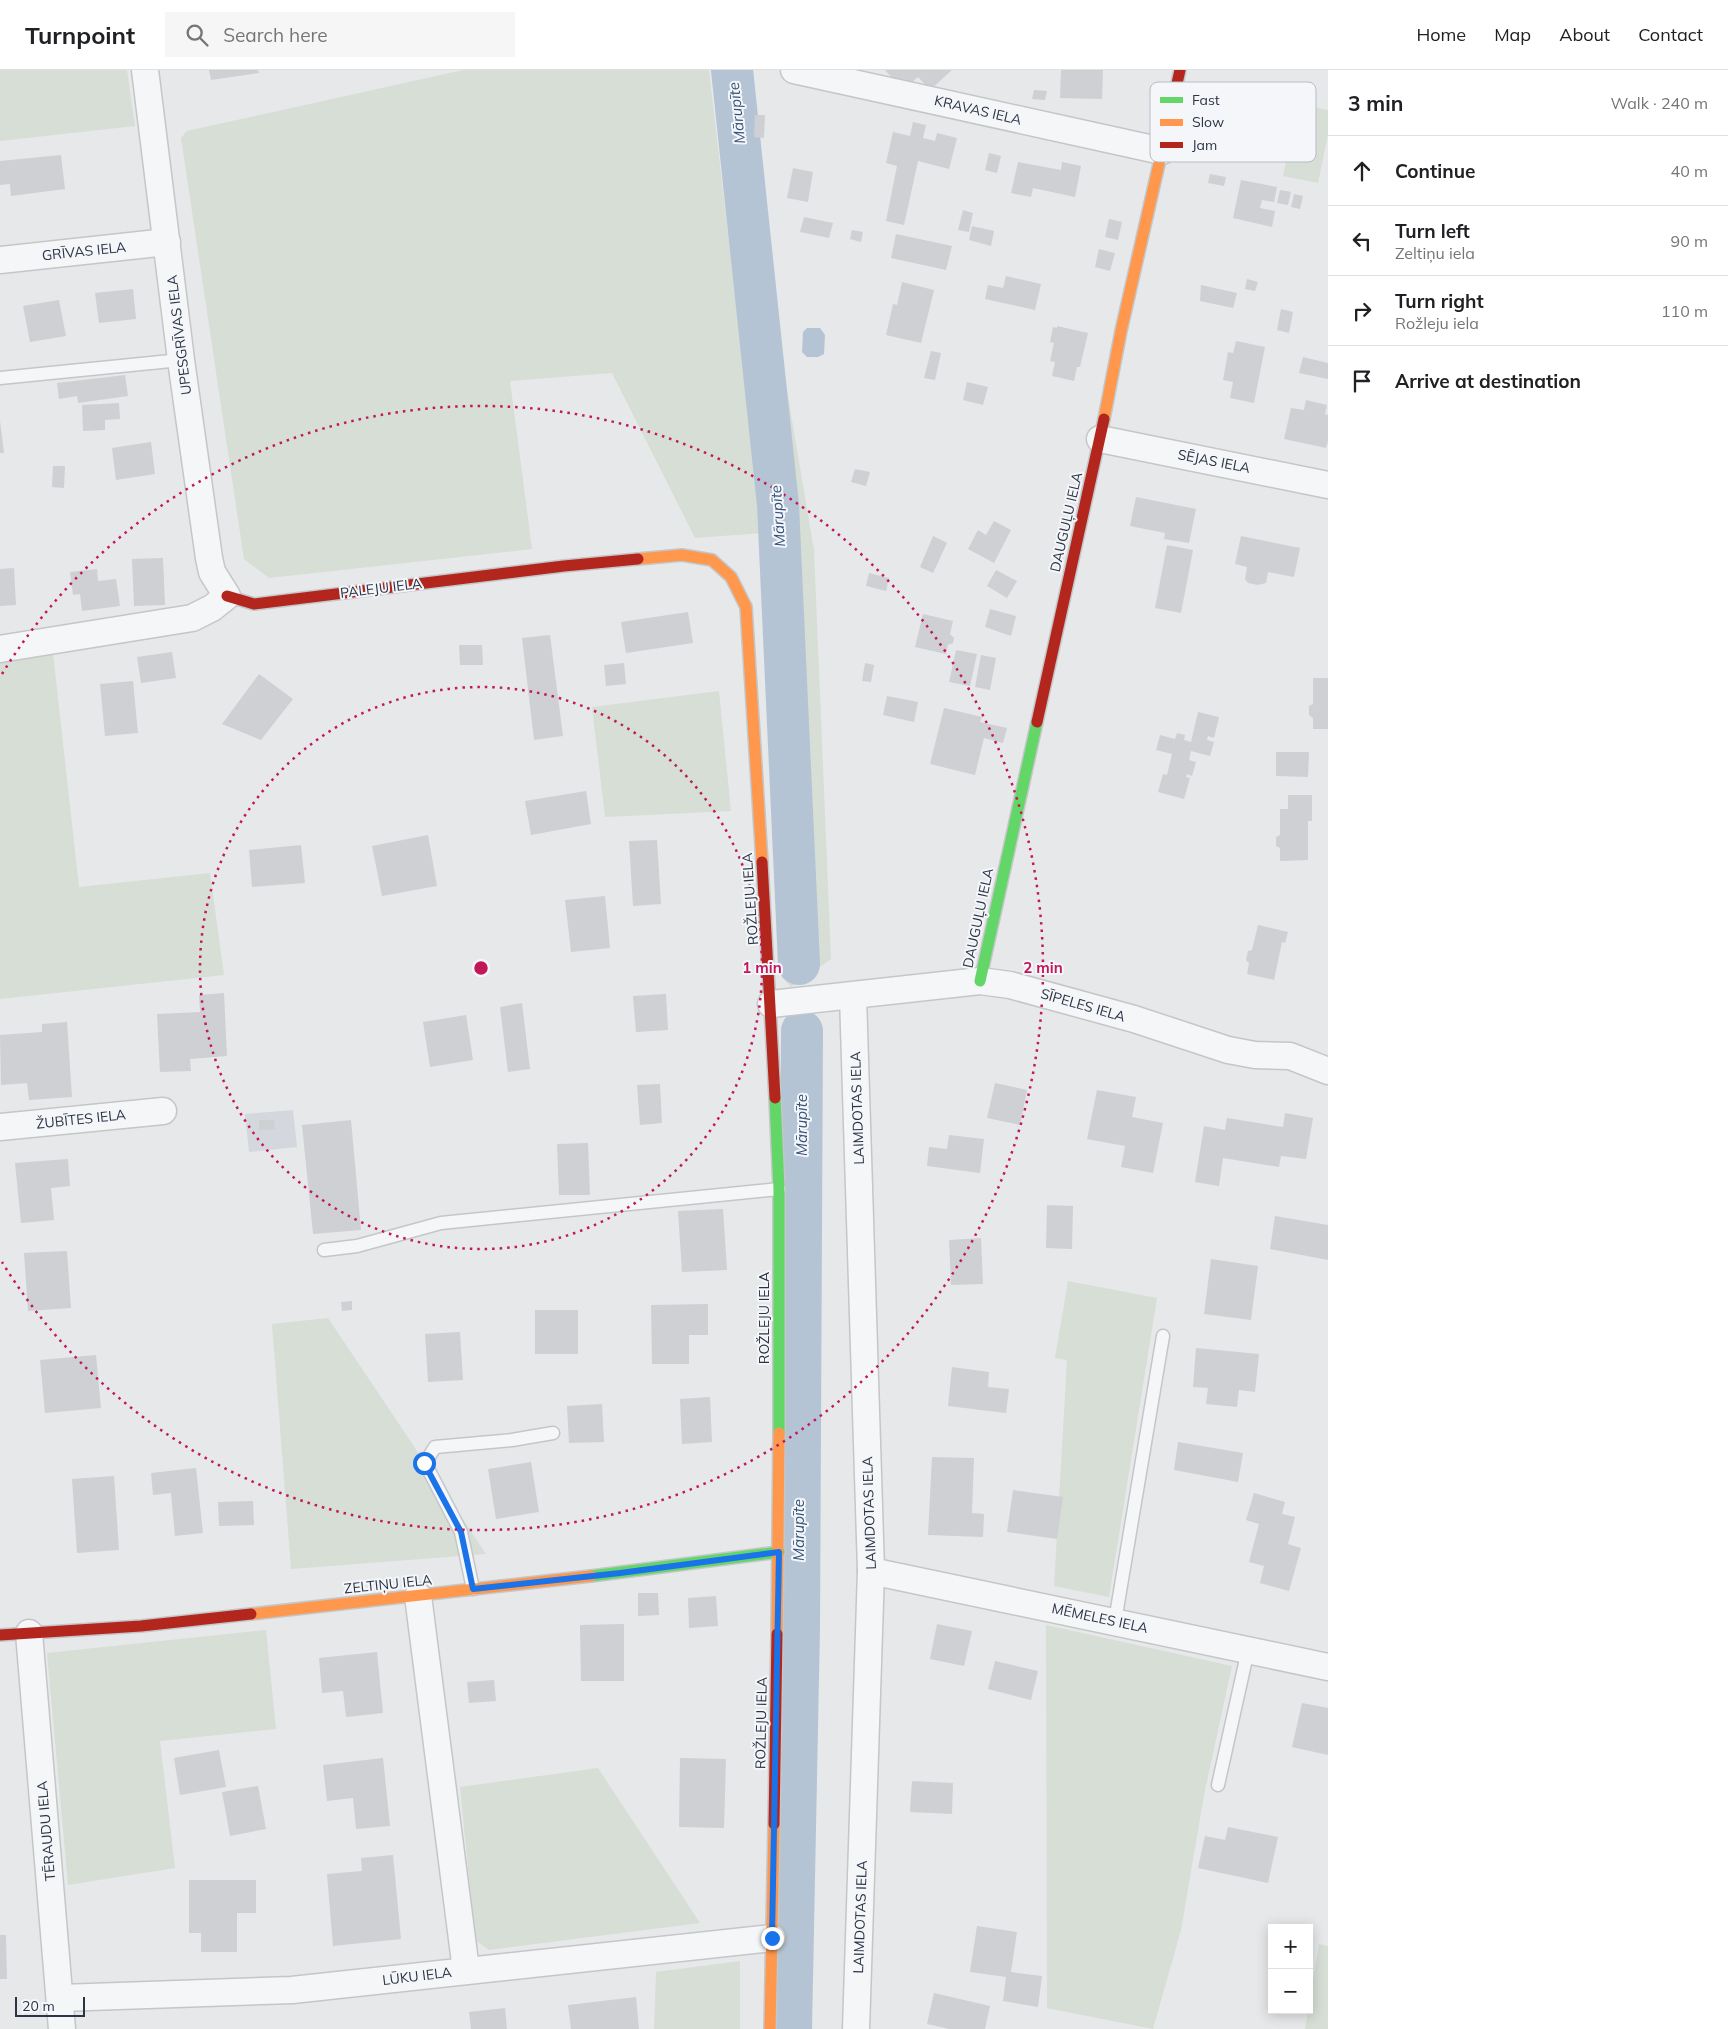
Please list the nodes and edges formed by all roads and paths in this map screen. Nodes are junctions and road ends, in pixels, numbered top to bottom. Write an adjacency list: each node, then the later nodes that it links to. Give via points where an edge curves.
1 (145, 70): 6 (street, UPESGRĪVAS IELA)
2 (794, 70): 3 (street, KRAVAS IELA)
3 (867, 77): 4 (street, KRAVAS IELA)
4 (1150, 148)
5 (1160, 162): 10 (street, DAUGUĻU IELA)
6 (168, 242): 7 (street, GRĪVAS IELA); 8 (street, UPESGRĪVAS IELA)
7 (0, 260)
8 (181, 360): 9 (lane); 12 (street, UPESGRĪVAS IELA, via 208,558 212,572)
9 (0, 378)
10 (1100, 439): 11 (street, SĒJAS IELA); 15 (street, DAUGUĻU IELA)
11 (1328, 485)
12 (227, 596): 13 (street, PALEJU IELA, via 254,604 564,566 682,556 712,560 731,577); 14 (street, via 192,618)
13 (746, 608): 17 (street, ROŽLEJU IELA)
14 (0, 649)
15 (980, 981): 16 (street, SĪPELES IELA); 18 (street, SĪPELES IELA, via 1010,985 1115,1014 1228,1050 1290,1056)
16 (854, 996): 17 (street, SĪPELES IELA); 26 (street, LAIMDOTAS IELA)
17 (771, 1004): 21 (street, ROŽLEJU IELA)
18 (1328, 1071)
19 (163, 1111): 20 (street, ŽUBĪTES IELA)
20 (0, 1127)
21 (779, 1189): 22 (lane, via 440,1223 357,1246); 25 (street, ROŽLEJU IELA)
22 (324, 1250)
23 (1163, 1336): 29 (lane)
24 (553, 1434): 27 (lane, via 435,1447 424,1463 461,1532)
25 (779, 1552): 27 (street, ZELTIŅU IELA); 35 (street, ROŽLEJU IELA)
26 (871, 1571): 29 (street, MĒMELES IELA); 40 (street, LAIMDOTAS IELA)
27 (473, 1589): 28 (street, ZELTIŅU IELA)
28 (418, 1596): 30 (street, ZELTIŅU IELA, via 140,1626); 36 (street)
29 (1115, 1621): 32 (street, MĒMELES IELA)
30 (29, 1633): 31 (street, ZELTIŅU IELA); 37 (street, TĒRAUDU IELA)
31 (0, 1635)
32 (1248, 1650): 33 (street, MĒMELES IELA); 34 (lane)
33 (1328, 1667)
34 (1218, 1785)
35 (772, 1938): 36 (street, LŪKU IELA); 39 (street, ROŽLEJU IELA)
36 (466, 1970): 37 (street, LŪKU IELA, via 292,1990)
37 (61, 1998): 38 (street, TĒRAUDU IELA)
38 (62, 2029)
39 (770, 2029)
40 (856, 2029)

